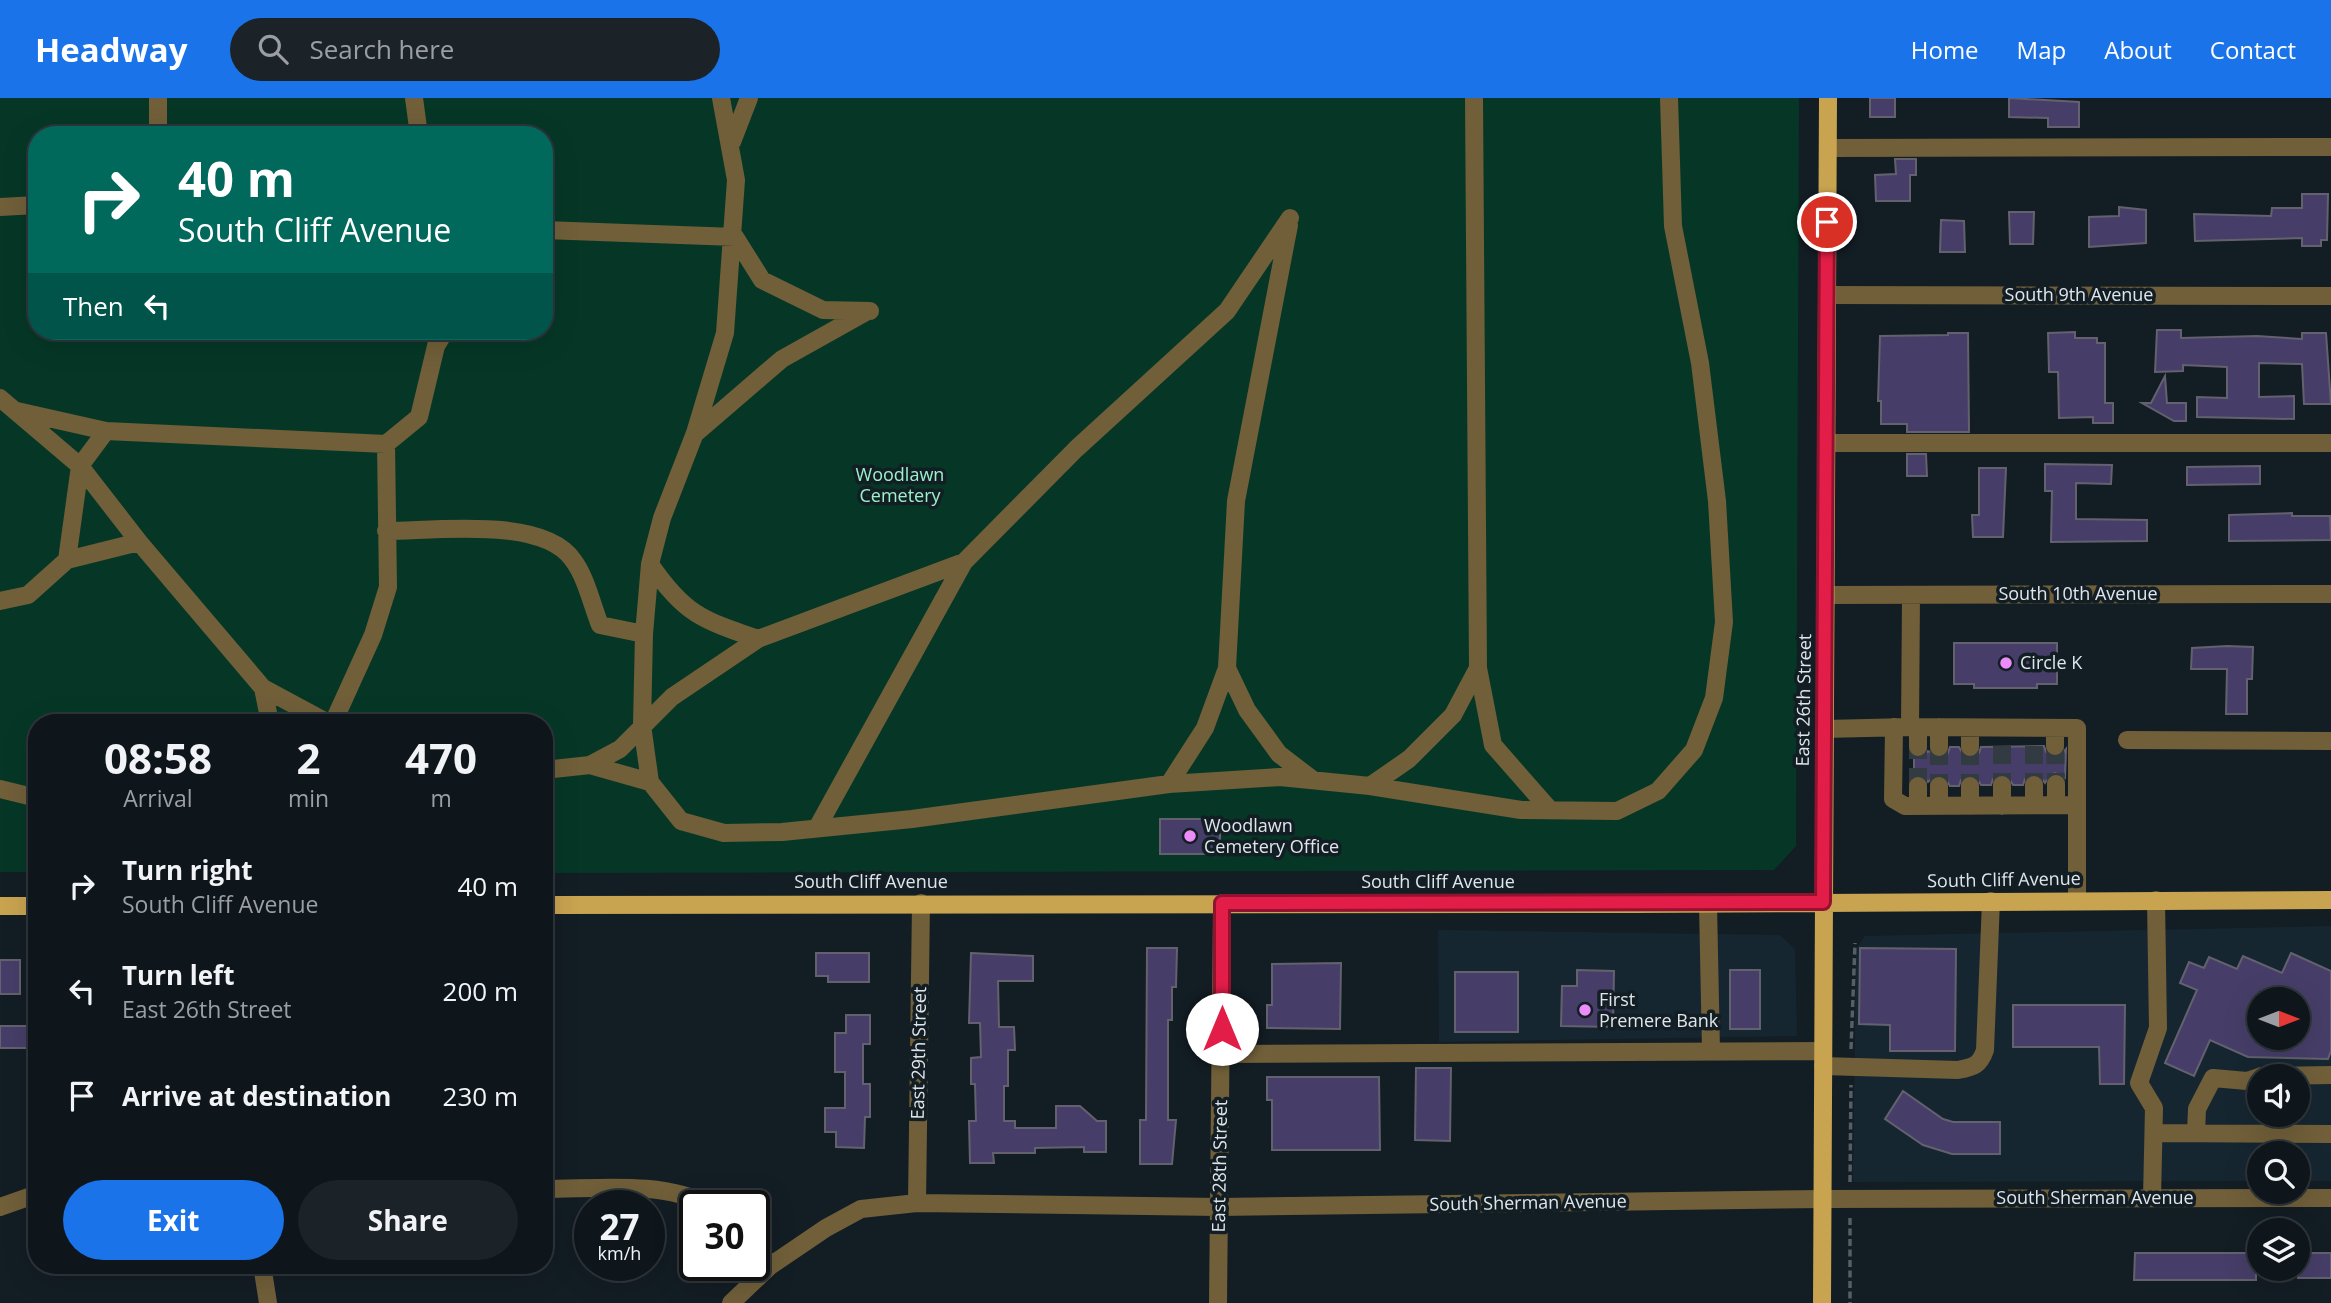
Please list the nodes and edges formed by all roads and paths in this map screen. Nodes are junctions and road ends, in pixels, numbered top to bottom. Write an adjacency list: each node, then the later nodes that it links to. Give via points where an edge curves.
1 (158, 98): 8 (street)
2 (414, 98): 9 (street)
3 (721, 98): 10 (street)
4 (750, 98): 10 (street)
5 (1474, 98): 40 (street)
6 (1669, 98): 76 (street, via 1673,226 1700,363 1717,500 1724,622 1714,698 1694,750 1658,791 1617,811)
7 (1828, 98): 12 (main road, East 26th Street)
8 (158, 126)
9 (418, 126)
10 (732, 142): 16 (street)
11 (2331, 147): 12 (street)
12 (1828, 148): 17 (main road, East 26th Street)
13 (28, 205): 14 (street)
14 (0, 207)
15 (553, 230): 16 (street)
16 (735, 237): 23 (street, via 725,333); 23 (street, via 762,280 823,310 870,311 782,359)
17 (1827, 295): 18 (street, South 9th Avenue); 24 (main road, East 26th Street)
18 (2331, 296)
19 (440, 340): 26 (street, via 419,417)
20 (0, 398): 21 (street)
21 (15, 411): 22 (street); 27 (street)
22 (106, 430): 26 (street); 27 (street)
23 (695, 433): 32 (street, via 662,518)
24 (1826, 443): 25 (street); 35 (main road, East 26th Street)
25 (2331, 443)
26 (386, 444): 28 (street)
27 (80, 466): 29 (street); 30 (street)
28 (386, 531): 37 (street, via 516,531 546,538 573,559 600,625); 44 (street, via 388,587 373,635)
29 (139, 542): 30 (street); 41 (street)
30 (67, 560): 36 (street, via 27,595)
31 (964, 562): 38 (street); 39 (street, via 1076,449 1227,311 1290,218 1236,500); 77 (street)
32 (650, 564): 37 (street); 38 (street, via 671,594 706,622)
33 (1911, 594): 34 (street, South 10th Avenue); 35 (street, South 10th Avenue); 46 (street)
34 (2331, 594)
35 (1826, 595): 49 (main road, East 26th Street)
36 (0, 601)
37 (643, 634): 45 (street)
38 (758, 639): 45 (street, via 671,697)
39 (1227, 668): 57 (street, via 1247,710 1279,754); 59 (street, via 1205,728)
40 (1478, 668): 63 (street, via 1453,715 1409,759); 76 (street, via 1493,745)
41 (264, 688): 42 (street); 43 (street)
42 (268, 714)
43 (313, 714)
44 (334, 714)
45 (642, 725): 55 (street, via 620,749); 58 (street)
46 (1907, 727): 47 (street); 49 (street); 52 (street); 69 (street, via 1893,799)
47 (1938, 727): 48 (street); 53 (street)
48 (1970, 728): 54 (street); 75 (street, via 2002,737 2055,737 2077,729)
49 (1824, 729): 82 (main road, East 26th Street)
50 (2127, 740): 51 (street)
51 (2331, 741)
52 (1918, 747)
53 (1938, 747)
54 (1970, 747)
55 (590, 765): 56 (street); 58 (street)
56 (553, 770)
57 (1313, 780): 59 (street, via 1280,777); 63 (street)
58 (650, 782): 77 (street, via 681,821 724,833)
59 (1169, 784): 77 (street, via 1046,803)
60 (2056, 784): 74 (street)
61 (2002, 785): 72 (street)
62 (2034, 785): 73 (street)
63 (1370, 786): 76 (street, via 1521,810)
64 (1917, 786): 69 (street)
65 (1938, 786): 70 (street)
66 (1970, 786): 71 (street)
67 (0, 789): 68 (street)
68 (28, 796)
69 (1917, 806): 70 (street)
70 (1938, 806): 71 (street)
71 (1970, 806): 72 (street)
72 (2002, 806): 73 (street)
73 (2034, 806): 74 (street)
74 (2056, 806): 75 (street)
75 (2077, 806): 78 (street)
76 (1550, 810)
77 (817, 828)
78 (2077, 900): 79 (main road, South Cliff Avenue); 81 (main road, South Cliff Avenue)
79 (2155, 900): 80 (main road, South Cliff Avenue); 97 (street, via 2158,1028 2138,1083 2154,1108)
80 (2331, 900)
81 (1991, 901): 82 (main road, South Cliff Avenue); 93 (street, via 1981,1061 1974,1068 1958,1070)
82 (1823, 902): 85 (main road, South Cliff Avenue); 92 (main road, East 26th Street)
83 (921, 903): 84 (main road, South Cliff Avenue); 86 (main road, South Cliff Avenue); 107 (street, East 29th Street)
84 (1222, 903): 85 (main road, South Cliff Avenue); 91 (street, East 28th Street)
85 (1708, 904): 90 (street)
86 (553, 905)
87 (0, 906): 88 (main road)
88 (28, 906)
89 (1855, 943): 93 (path)
90 (1711, 1051): 91 (street); 92 (street)
91 (1221, 1054): 109 (street, East 28th Street)
92 (1823, 1058): 93 (street); 105 (main road, East 26th Street)
93 (1851, 1066): 106 (path)
94 (2331, 1075): 95 (street)
95 (2310, 1076)
96 (2247, 1081): 98 (street, via 2213,1078 2197,1109)
97 (2154, 1133): 98 (street); 103 (street)
98 (2196, 1133): 99 (street)
99 (2331, 1134)
100 (553, 1189): 101 (street, via 646,1189)
101 (679, 1194)
102 (28, 1197): 108 (street)
103 (2151, 1198): 104 (street, South Sherman Avenue); 106 (street, South Sherman Avenue)
104 (2331, 1198)
105 (1823, 1199): 106 (street, South Sherman Avenue); 109 (street, South Sherman Avenue); 116 (main road, East 26th Street)
106 (1850, 1199): 117 (path)
107 (917, 1203): 109 (street, South Sherman Avenue); 110 (street, South Sherman Avenue, via 860,1209)
108 (0, 1207)
109 (1219, 1207): 115 (street, East 28th Street)
110 (770, 1266)
111 (263, 1274): 113 (street)
112 (754, 1281): 114 (street, South Sherman Avenue)
113 (268, 1303)
114 (731, 1303)
115 (1218, 1303)
116 (1822, 1303)
117 (1850, 1303)

